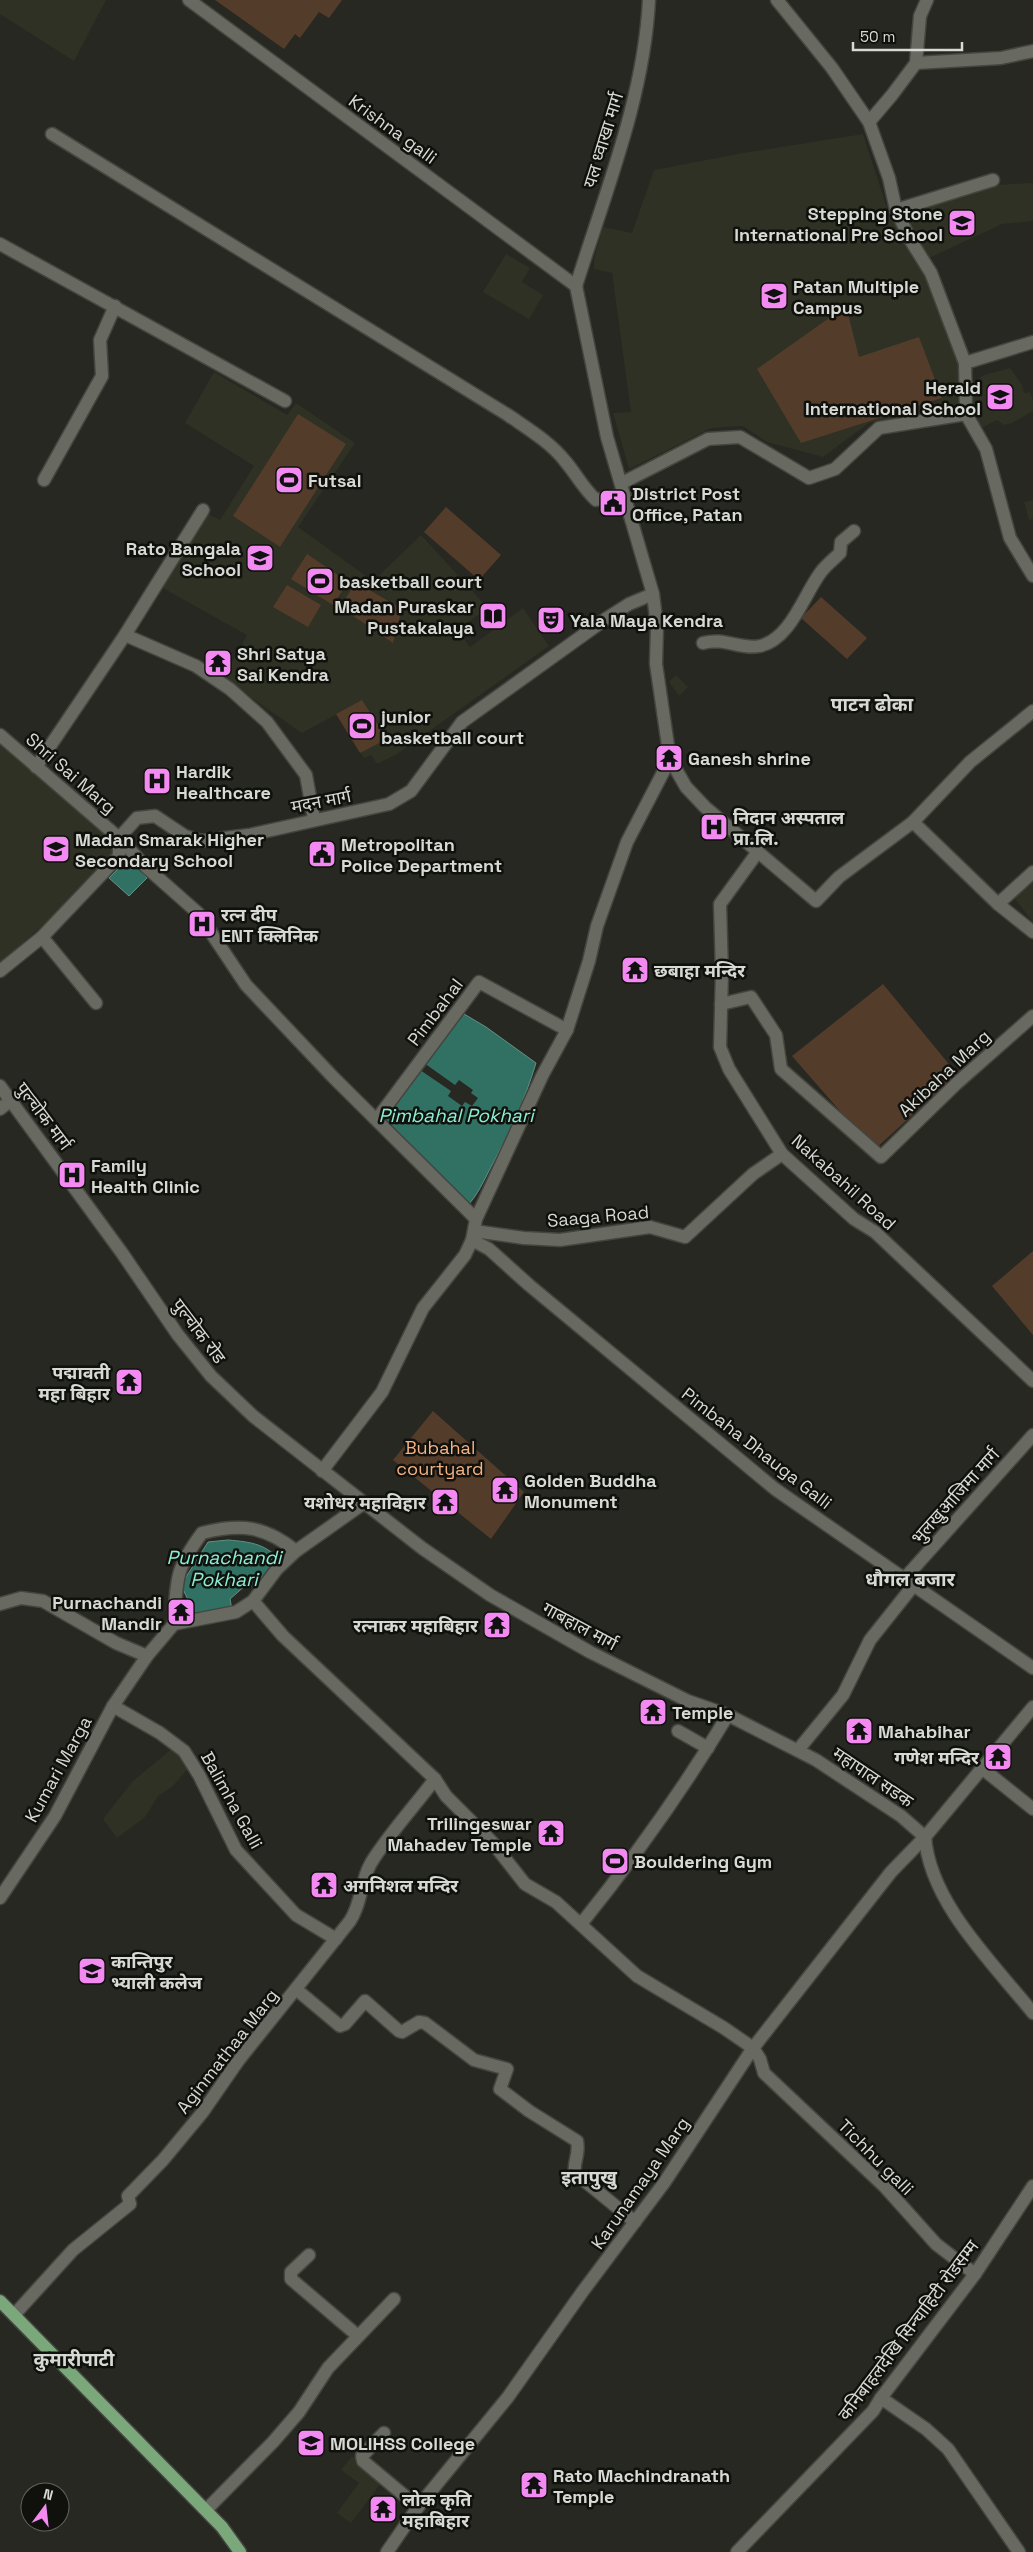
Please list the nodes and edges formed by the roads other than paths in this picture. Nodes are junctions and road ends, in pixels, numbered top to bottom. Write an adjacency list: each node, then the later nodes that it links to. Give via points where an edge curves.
1 (189, 0): 12 (street, Krishna galli)
2 (649, 0): 12 (street, यल ध्वाखा मार्ग, via 639,79)
3 (777, 0): 7 (street, via 832,68)
4 (927, 0): 6 (street, via 920,16)
5 (1033, 51): 6 (street, via 1001,58)
6 (916, 63): 7 (street)
7 (869, 122): 10 (street, via 889,178)
8 (52, 134): 19 (street, via 508,416 549,444 596,500)
9 (993, 180): 10 (street)
10 (896, 210): 15 (street, via 931,273)
11 (0, 244): 13 (street)
12 (576, 286): 19 (street, via 607,437)
13 (115, 306): 16 (street); 18 (street, via 100,340 102,376)
14 (1033, 342): 15 (street)
15 (965, 362): 17 (street)
16 (285, 401)
17 (966, 414): 19 (street, via 879,428 835,469 809,478 740,437 708,439); 22 (street, via 986,449 1010,538)
18 (44, 480)
19 (623, 488): 23 (street)
20 (202, 510): 24 (street)
21 (854, 531): 25 (street, via 841,542 840,553 820,573 801,608 772,641 747,648 736,643)
22 (1033, 576)
23 (653, 594): 28 (street, via 657,626 656,664); 30 (street, मदन मार्ग, via 607,618 462,722 411,791 389,804)
24 (125, 635): 29 (street); 30 (street, via 196,666 230,689 267,722 306,775)
25 (703, 643)
26 (1033, 711): 31 (street, via 970,762)
27 (0, 735): 29 (street, Shri Sai Marg)
28 (670, 759): 33 (street, via 686,787); 42 (street, via 627,842 597,926)
29 (36, 767): 32 (street, Shri Sai Marg)
30 (314, 819): 32 (street, मदन मार्ग, via 249,835 201,840 185,836 155,816 143,816 130,824)
31 (913, 822): 33 (street, via 839,877 816,901); 35 (street)
32 (119, 838): 37 (street, via 119,856); 46 (street, Shri Sai Marg, via 198,913 246,985)
33 (757, 853): 40 (street, Nakabahil Road, via 720,904)
34 (1033, 872): 35 (street)
35 (998, 904): 36 (street)
36 (1033, 932)
37 (42, 937): 38 (street); 39 (street)
38 (0, 970)
39 (96, 1003)
40 (721, 1004): 41 (street, Akibaha Marg, via 752,997 776,1035 781,1069 881,1158 957,1083); 47 (street, Nakabahil Road, via 720,1047 729,1069)
41 (1033, 1016)
42 (567, 1030): 46 (street, Pimbahal, via 479,982); 49 (street, via 542,1076)
43 (0, 1086): 44 (street, पुल्चोक मार्ग)
44 (10, 1100): 45 (street); 48 (street, पुल्चोक मार्ग)
45 (0, 1110)
46 (377, 1119): 49 (street, Pimbaha Dhauga Galli)
47 (782, 1154): 49 (street, Saaga Road, via 753,1174 685,1237 650,1227 560,1240); 50 (street, Nakabahil Road, via 854,1219 874,1232)
48 (60, 1167): 52 (street, पुल्चोक रोड, via 178,1335 211,1376 253,1416)
49 (474, 1230): 52 (street, via 466,1255 423,1308 382,1392); 56 (street, Pimbaha Dhauga Galli, via 489,1249 529,1285 775,1489)
50 (1033, 1381)
51 (1033, 1435): 56 (street, भुलखुआजिमा मार्ग)
52 (322, 1471): 53 (street, पुल्चोक रोड)
53 (342, 1487): 54 (street, गाबहाल मार्ग)
54 (364, 1503): 55 (street); 64 (street, गाबहाल मार्ग, via 422,1548 519,1613 688,1701)
55 (296, 1551): 57 (street, via 277,1569); 59 (street, via 264,1531 223,1528 202,1533 181,1565 175,1592)
56 (908, 1583): 61 (street, Pimbaha Dhauga Galli); 67 (street, भुलखुआजिमा मार्ग, via 870,1640 843,1695)
57 (253, 1601): 59 (street, via 236,1612); 69 (street, via 283,1636)
58 (0, 1604): 60 (street, via 21,1598 43,1601 116,1643)
59 (174, 1624): 60 (street, Kumari Marga)
60 (147, 1656): 62 (street, Kumari Marga)
61 (1033, 1668)
62 (113, 1706): 72 (street, Kumari Marga, via 55,1816); 74 (street, Balimha Galli, via 184,1751 236,1850 296,1914)
63 (1033, 1707): 68 (street, Karunamaya Marg)
64 (728, 1714): 66 (street); 67 (street, गाबहाल मार्ग)
65 (678, 1731): 66 (street)
66 (708, 1748): 73 (street, via 625,1870)
67 (798, 1750): 71 (street, महापाल सडक, via 901,1816)
68 (983, 1768): 70 (street); 71 (street, Karunamaya Marg)
69 (435, 1780): 73 (street, via 450,1801 492,1842 525,1884 556,1902); 74 (street, Aginmathaa Marg, via 370,1864 358,1908)
70 (1033, 1809)
71 (925, 1837): 76 (street, via 932,1873 947,1901 964,1928); 77 (street, Karunamaya Marg, via 856,1915)
72 (0, 1898)
73 (581, 1924): 77 (street, via 602,1947 637,1976 724,2028)
74 (336, 1940): 75 (street, Aginmathaa Marg)
75 (298, 1990): 79 (street, via 340,2026 365,2001 398,2031 402,2032 418,2022 425,2023 474,2060 508,2069 500,2088 529,2111 577,2140 580,2152 575,2173); 84 (street, Aginmathaa Marg, via 238,2060 202,2113 128,2196 130,2204 73,2250)
76 (1033, 2013)
77 (756, 2053): 79 (street, Karunamaya Marg); 81 (street, Tichhu galli, via 764,2073 885,2188 936,2244)
78 (1033, 2186): 81 (street, कनिबाहलदेखि सिन्चाहिटी रोडसम्म)
79 (635, 2222): 88 (street, Karunamaya Marg, via 508,2396)
80 (309, 2255): 85 (street, via 291,2272 291,2279)
81 (975, 2274): 86 (street, कनिबाहलदेखि सिन्चाहिटी रोडसम्म)
82 (394, 2299): 85 (street)
83 (0, 2301): 84 (main road)
84 (14, 2315): 89 (main road)
85 (358, 2336): 89 (street, via 328,2368 299,2412 274,2442)
86 (881, 2398): 92 (street, कनिबाहलदेखि सिन्चाहिटी रोडसम्म, via 867,2418); 93 (street, via 926,2429 948,2449)
87 (384, 2433): 88 (street, via 362,2456 363,2461)
88 (418, 2507): 91 (street, Karunamaya Marg)
89 (206, 2510): 90 (main road)
90 (240, 2552)
91 (387, 2552)
92 (737, 2552)
93 (1019, 2552)

